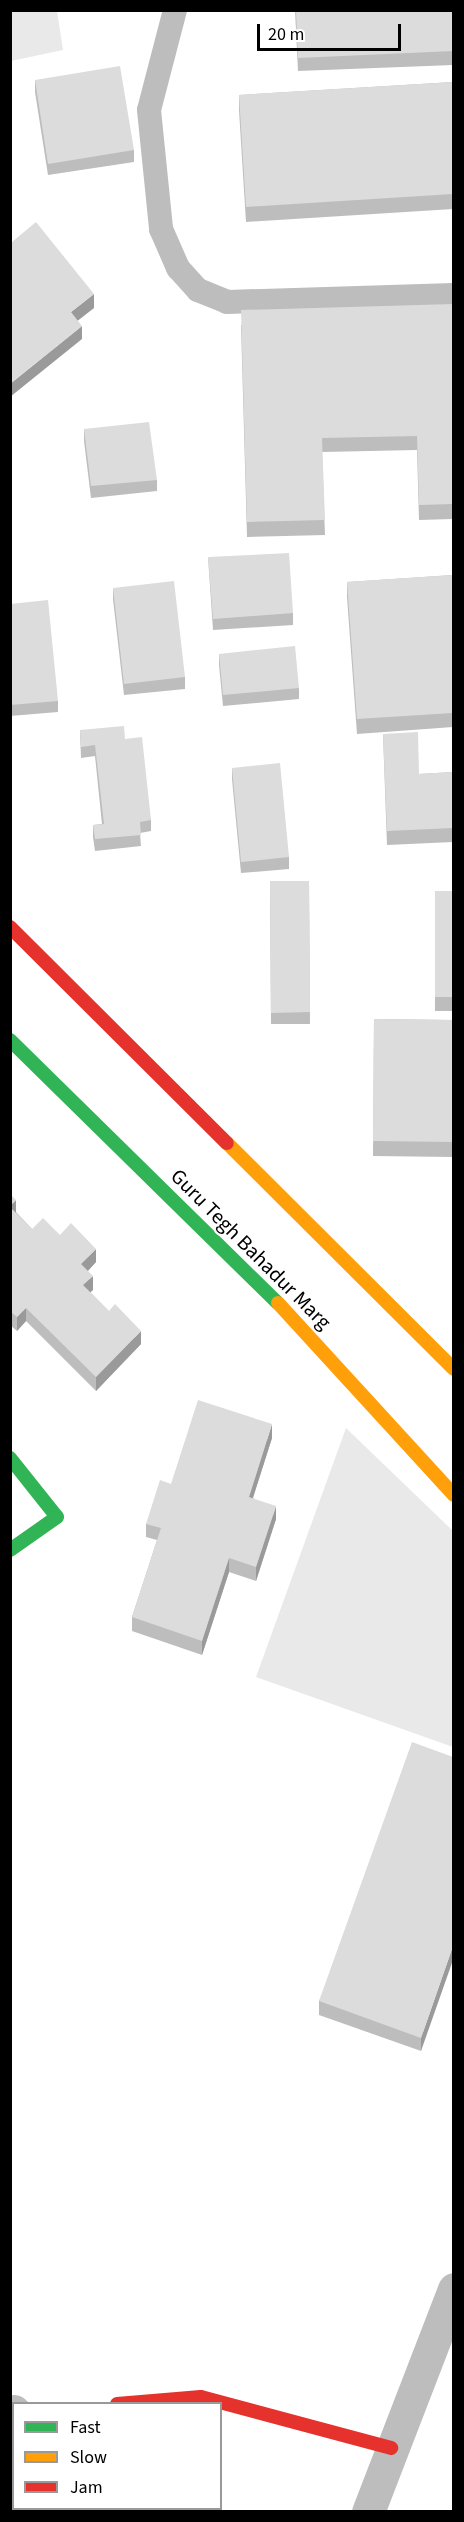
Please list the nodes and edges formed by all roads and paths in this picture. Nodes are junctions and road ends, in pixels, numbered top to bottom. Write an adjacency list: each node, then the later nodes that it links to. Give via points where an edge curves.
1 (176, 10): 2 (lane, via 149,111 161,229 178,268 198,290 227,302)
2 (453, 295)
3 (10, 927): 5 (street)
4 (10, 1040): 7 (street, Guru Tegh Bahadur Marg, via 304,1329)
5 (453, 1369)
6 (10, 1458): 8 (street, via 57,1517)
7 (453, 1495)
8 (10, 1550)
9 (453, 2289): 10 (street)
10 (443, 2346): 14 (street)
11 (131, 2402): 12 (street, via 201,2397)
12 (220, 2402)
13 (222, 2403): 14 (street)
14 (391, 2448): 15 (street)
15 (368, 2511)

